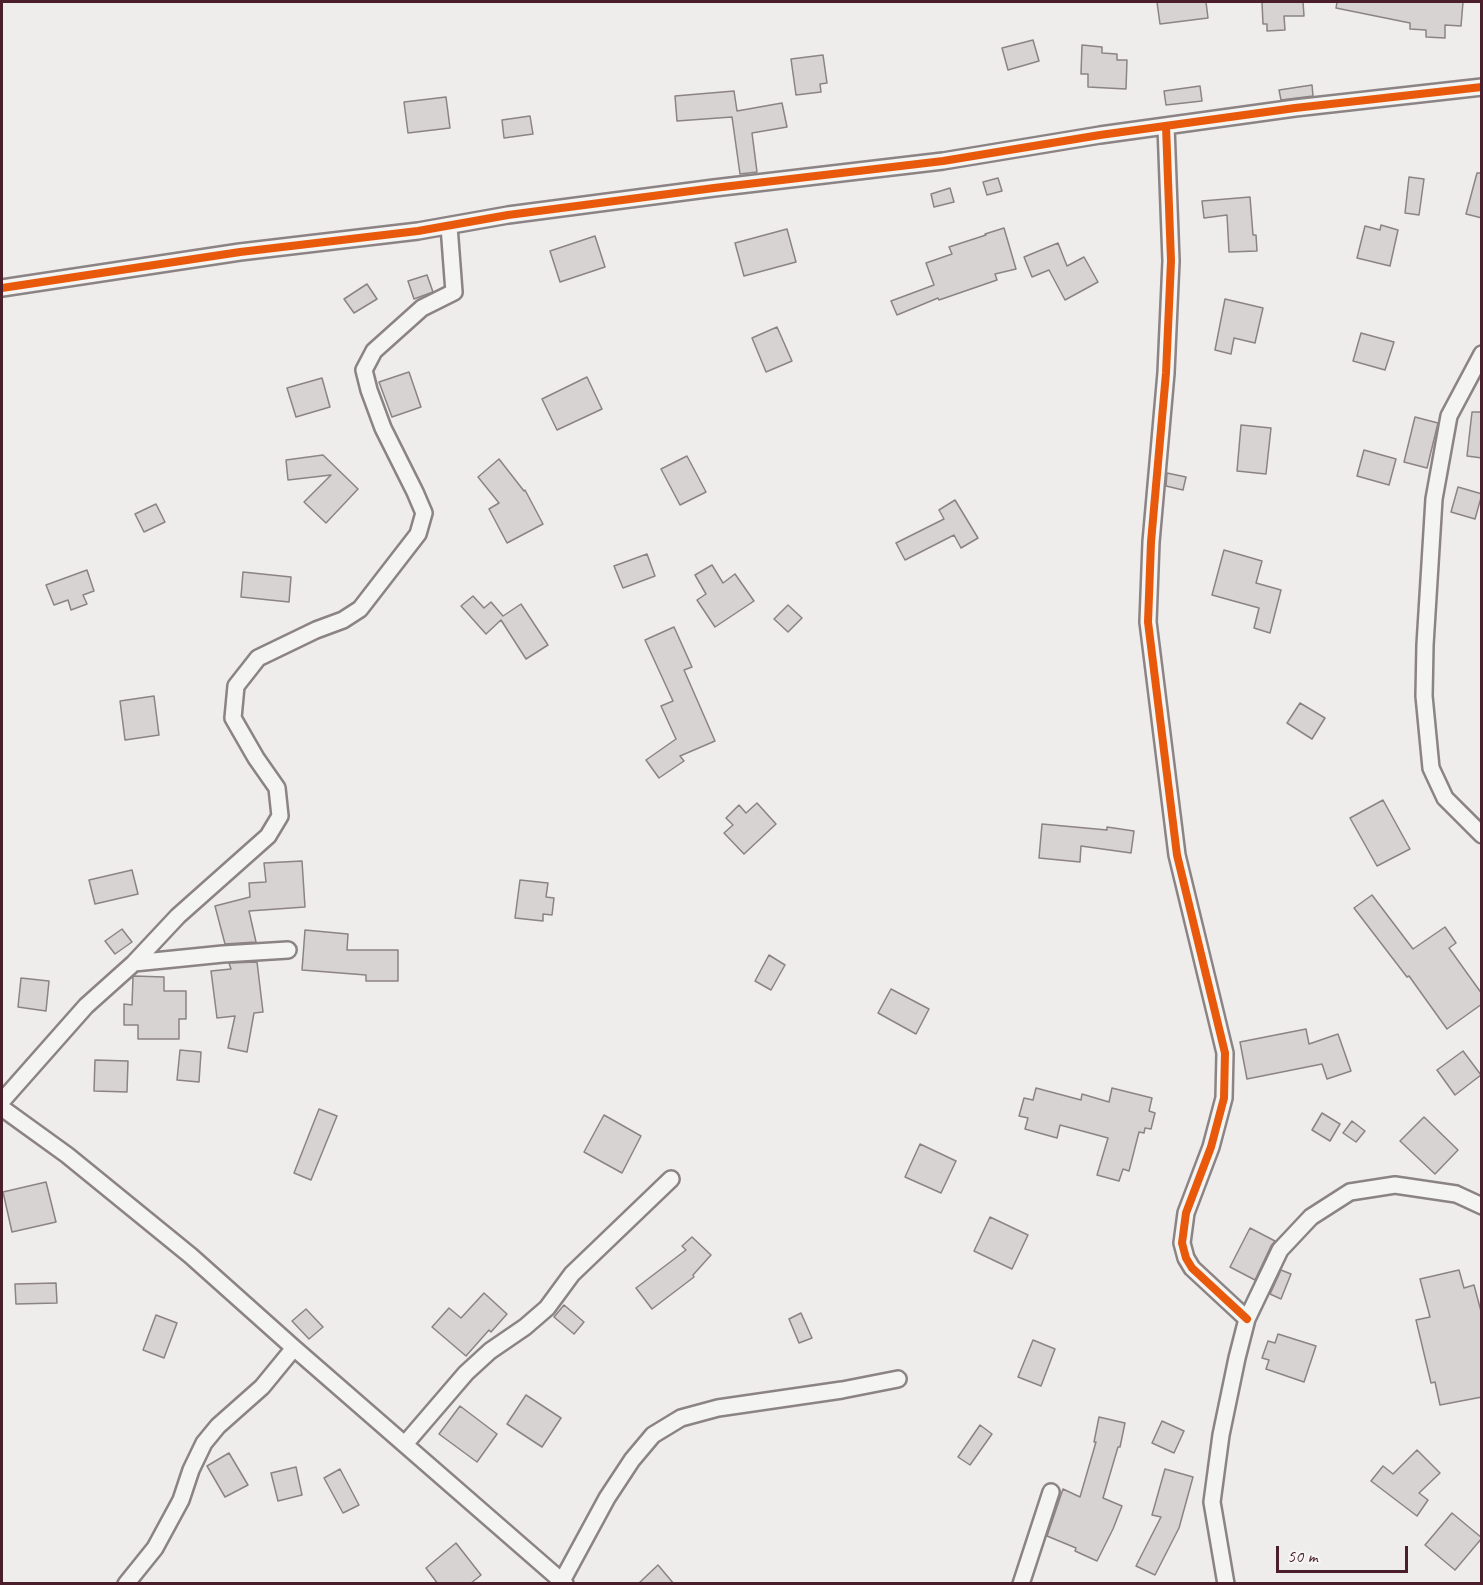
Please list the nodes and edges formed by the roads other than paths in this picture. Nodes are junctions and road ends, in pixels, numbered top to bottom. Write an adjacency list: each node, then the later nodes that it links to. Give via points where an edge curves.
1 (1482, 87): 2 (street)
2 (1166, 126): 3 (street, via 944,161 508,215); 13 (street, via 1171,261 1148,622 1177,855 1225,1053 1224,1098 1186,1213 1182,1243 1191,1268)
3 (449, 226): 4 (street); 8 (street, via 454,292 422,308 374,351 364,370 383,428 424,513 418,534 360,609 258,658 236,686 233,718 277,788 280,816 268,836 178,916)
4 (2, 288)
5 (1482, 354): 6 (street, via 1449,416 1434,499 1424,696 1431,768 1445,798)
6 (1482, 835)
7 (288, 950): 8 (street)
8 (134, 963): 9 (street, via 86,1006)
9 (2, 1101)
10 (2, 1108): 14 (street, via 67,1155 191,1256)
11 (671, 1179): 16 (street, via 572,1274 547,1308 466,1373)
12 (1482, 1206): 13 (street, via 1456,1194 1395,1185 1350,1192 1311,1217 1280,1250)
13 (1247, 1319): 21 (street, via 1221,1435 1212,1502)
14 (294, 1348): 16 (street); 19 (street, via 262,1387 204,1443 181,1500 155,1548)
15 (898, 1379): 18 (street, via 718,1408 681,1418 653,1435 632,1460 607,1498)
16 (405, 1444): 18 (street)
17 (1051, 1492): 20 (street)
18 (563, 1582)
19 (126, 1584)
20 (1021, 1584)
21 (1226, 1584)

